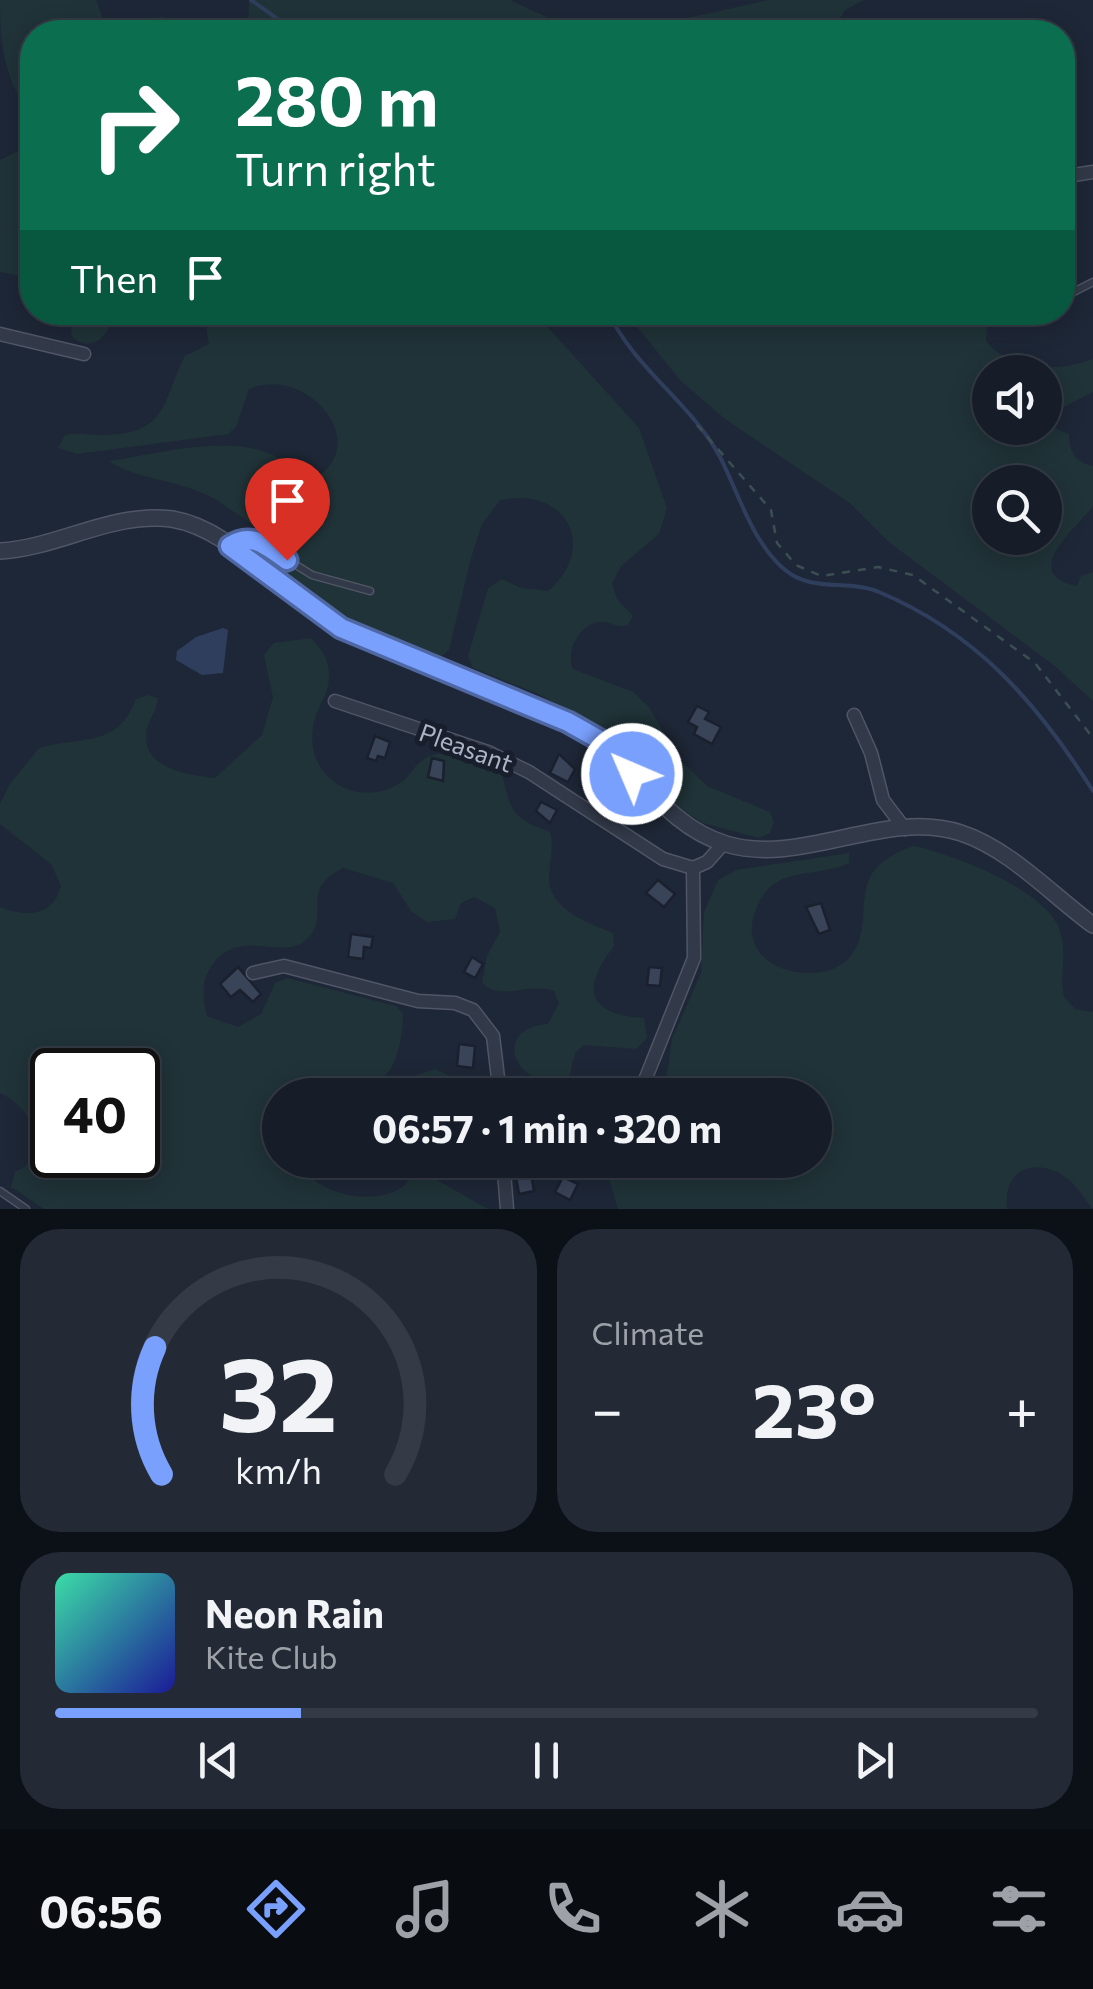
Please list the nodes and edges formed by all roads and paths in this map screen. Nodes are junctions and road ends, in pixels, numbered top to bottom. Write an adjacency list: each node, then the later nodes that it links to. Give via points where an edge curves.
1 (0, 334): 2 (street)
2 (84, 354)
3 (698, 425): 9 (path, via 771,510 777,543 796,566 820,576 878,567 913,575 1035,663)
4 (230, 546): 5 (street, via 190,524 157,518); 6 (lane, via 256,540 312,575); 11 (street, via 341,628 584,730 612,750 672,815)
5 (0, 552)
6 (370, 591)
7 (335, 702): 12 (street, Pleasant, via 488,752 663,859)
8 (854, 715): 10 (street, via 883,800)
9 (1093, 738)
10 (905, 830): 11 (street, via 782,848); 13 (street, via 956,831 985,843)
11 (724, 843): 12 (street)
12 (693, 868): 16 (street, via 694,958)
13 (1093, 925)
14 (252, 972): 15 (street, via 284,966 473,1010 492,1036)
15 (498, 1078)
16 (646, 1078)
17 (505, 1178): 20 (street)
18 (0, 1191): 19 (lane)
19 (26, 1209)
20 (507, 1209)

